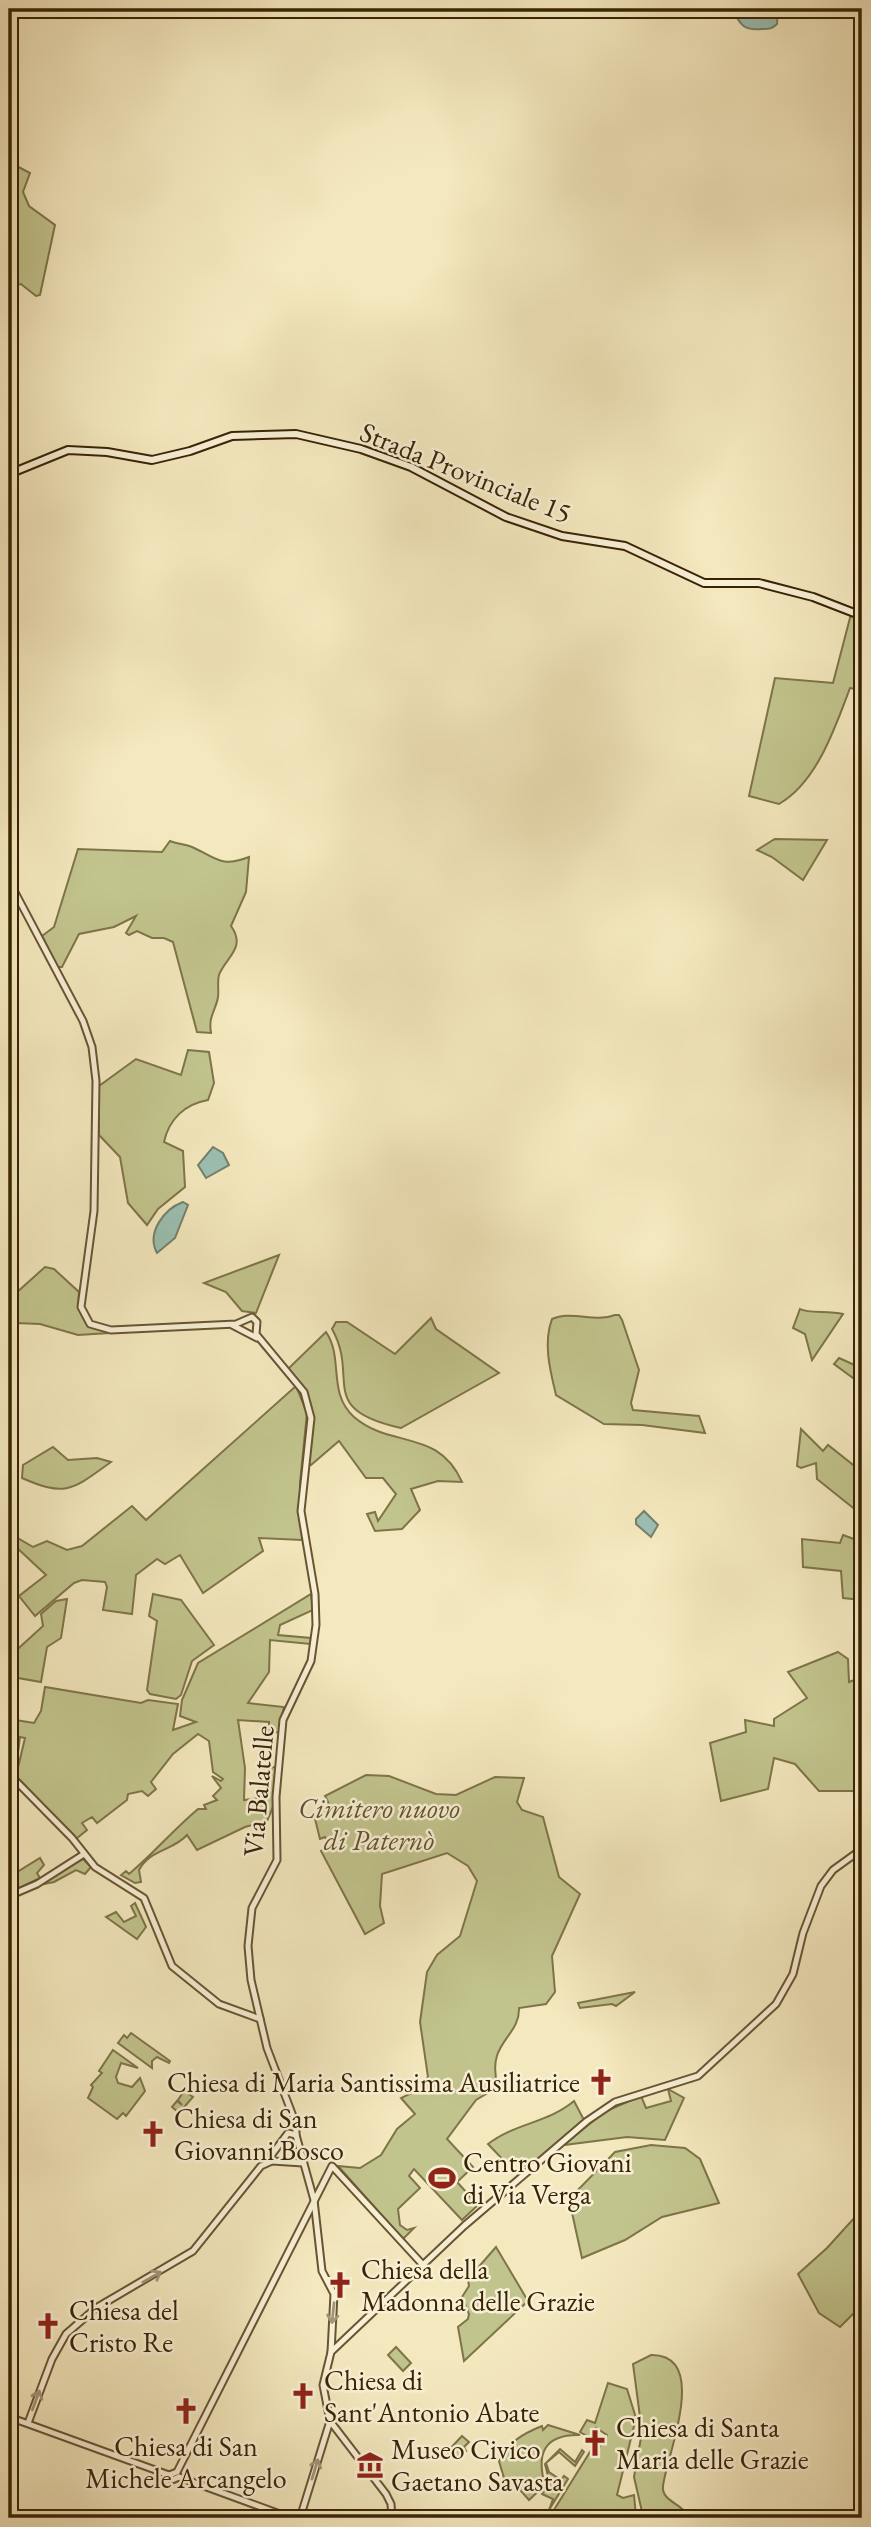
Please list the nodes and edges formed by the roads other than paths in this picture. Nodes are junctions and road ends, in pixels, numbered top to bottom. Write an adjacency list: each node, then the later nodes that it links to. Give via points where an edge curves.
1 (9, 474): 2 (main road, Strada Provinciale 15, via 68,450 152,460 225,438 296,434 361,449 411,467 506,517 562,536 625,546 704,583 759,583)
2 (862, 616)
3 (9, 881): 5 (street, via 83,1021 94,1055 94,1211 82,1313 90,1324 105,1330)
4 (243, 1321): 5 (street); 6 (street, via 253,1317); 7 (street)
5 (229, 1324): 7 (street)
6 (256, 1328): 7 (street); 8 (street)
7 (246, 1330): 8 (street)
8 (262, 1342): 13 (street, Via Balatelle, via 304,1392 310,1410 301,1511 317,1614 311,1661 282,1727 277,1860 251,1915 248,1959)
9 (10, 1775): 11 (street)
10 (862, 1849): 20 (street, via 821,1885 793,1975 780,1999 703,2071 606,2107)
11 (84, 1854): 12 (street); 13 (street, via 96,1868 144,1898 172,1966 219,2004)
12 (9, 1896)
13 (260, 2019): 14 (street, Via Balatelle)
14 (295, 2128): 15 (street); 16 (street, Via Balatelle)
15 (288, 2133): 16 (street); 17 (street)
16 (296, 2135): 18 (street, Via Balatelle)
17 (269, 2162): 18 (street); 23 (street, one-way to 17, via 61,2340 96,2308 192,2251)
18 (304, 2167): 19 (street, Via Balatelle)
19 (314, 2200): 20 (street, via 331,2166); 21 (street, Via Balatelle, one-way to 21, via 319,2260 334,2294); 25 (street)
20 (423, 2265): 21 (street)
21 (334, 2345): 24 (street, Via Balatelle, via 323,2385)
22 (9, 2417): 23 (street)
23 (28, 2423): 25 (street, via 167,2474)
24 (330, 2424): 27 (street, one-way to 24); 28 (street, via 386,2494)
25 (180, 2474): 26 (street)
26 (290, 2518)
27 (300, 2518)
28 (392, 2518)

